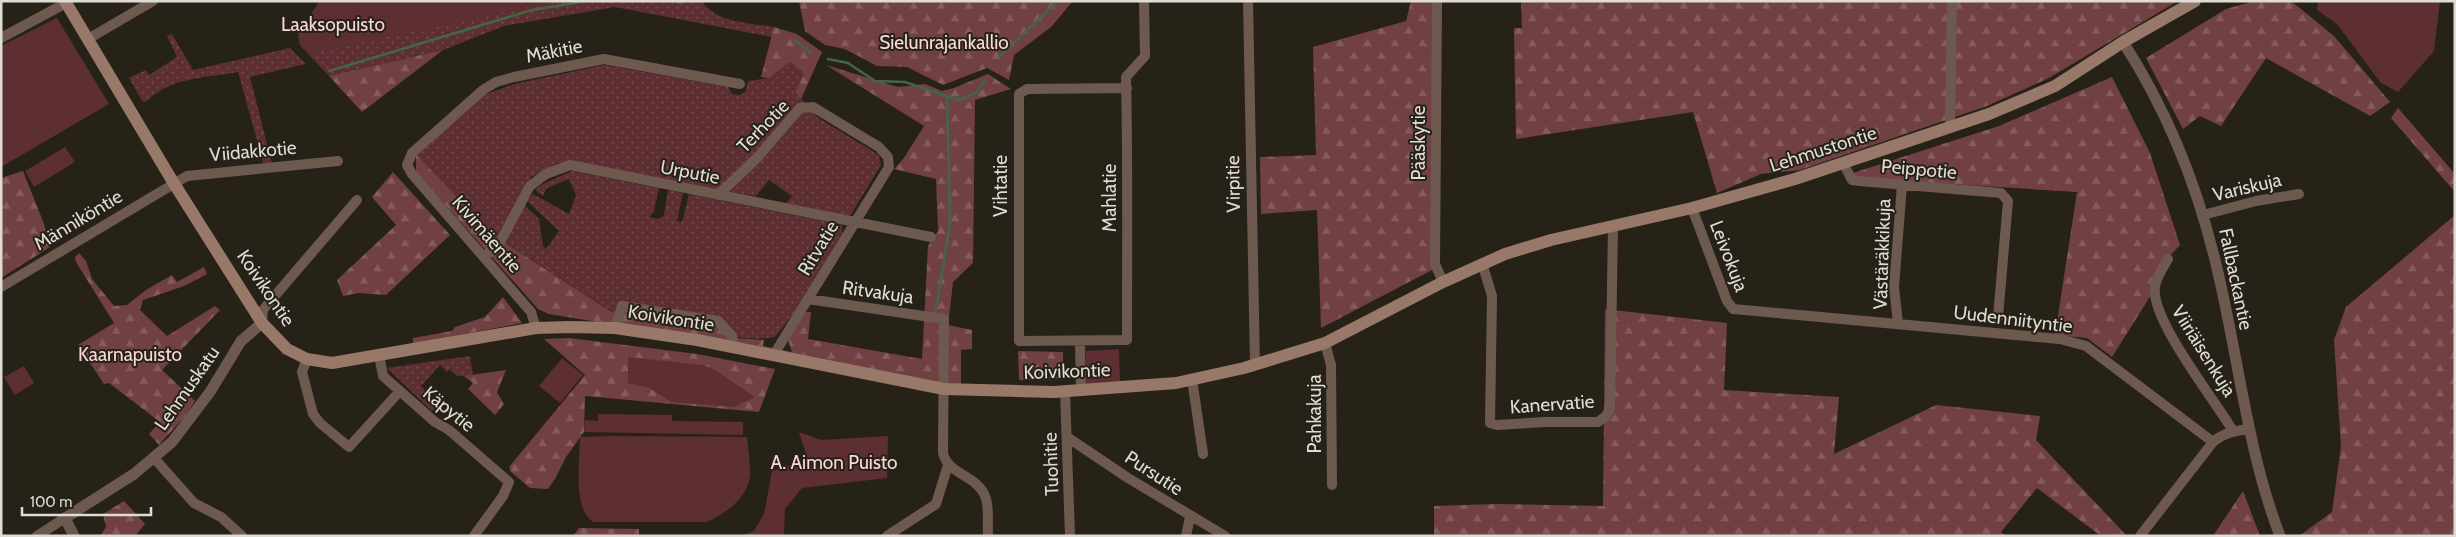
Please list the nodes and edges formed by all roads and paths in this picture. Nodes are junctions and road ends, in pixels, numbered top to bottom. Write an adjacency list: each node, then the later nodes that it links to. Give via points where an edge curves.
1 (153, 1): 9 (street)
2 (1144, 1): 12 (street, Mahlatie, via 1144,56 1126,77)
3 (1248, 1): 47 (street, Virpitie)
4 (1437, 1): 31 (street, Pääskytie, via 1435,259)
5 (1952, 1): 13 (street)
6 (2195, 1): 10 (main road, Lehmustontie)
7 (66, 2): 8 (street); 9 (main road, Koivikontie)
8 (3, 35)
9 (88, 38): 18 (main road, Koivikontie)
10 (2124, 42): 13 (main road, Lehmustontie, via 2055,86 1990,114); 24 (street, Fallbackantie, via 2176,137)
11 (740, 84): 17 (street, Mäkitie, via 604,60 514,77 483,90 412,153)
12 (1126, 88): 40 (street, Vihtatie, via 1027,89 1017,97 1018,341); 41 (street, Mahlatie, via 1128,344)
13 (1950, 126): 16 (main road, Lehmustontie)
14 (888, 157): 21 (street, Terhotie, via 879,147 814,107 800,108 757,158); 25 (street, Ritvatie, via 889,167)
15 (338, 161): 18 (street, Viidakkotie, via 211,172)
16 (1843, 163): 19 (street, Peippotie, via 1852,180); 23 (main road, Lehmustontie)
17 (407, 165): 28 (street, Kivimäentie)
18 (173, 182): 32 (street, Männiköntie); 36 (main road, Koivikontie)
19 (1902, 185): 35 (street, Peippotie, via 2001,193 2008,201); 37 (street, Västäräkkikuja, via 1894,286)
20 (2299, 194): 24 (street, Variskuja)
21 (718, 195): 25 (street, Urputie); 28 (street, Urputie, via 570,165 558,168 530,186 499,244)
22 (357, 200): 36 (street, via 263,310)
23 (1692, 208): 26 (main road, Lehmustontie); 34 (street, Leivokuja, via 1727,301)
24 (2203, 215): 53 (street, Fallbackantie, via 2216,262)
25 (853, 222): 27 (street, Urputie); 33 (street, Ritvatie)
26 (1612, 226): 30 (main road, Lehmustontie, via 1551,240); 30 (street, Kanervatie, via 1610,409 1598,422 1490,423 1492,296)
27 (931, 237)
28 (484, 257): 38 (street, Kivimäentie, via 531,312)
29 (2168, 259): 54 (street, Viiriäisenkuja, via 2155,287 2156,306 2166,330)
30 (1482, 263): 31 (main road, Lehmustontie)
31 (1443, 282): 42 (main road, Koivikontie)
32 (1, 287)
33 (808, 299): 45 (street, Ritvatie); 49 (street, Ritvakuja, via 944,319)
34 (1739, 310): 37 (street, Uudenniityntie)
35 (1998, 317)
36 (262, 323): 46 (main road, Koivikontie, via 287,349); 58 (street, Lehmuskatu, via 241,341 184,429)
37 (1898, 323): 56 (street, Uudenniityntie, via 2060,339 2086,346)
38 (536, 328): 39 (main road, Koivikontie); 44 (main road, Koivikontie)
39 (615, 328): 43 (main road, Koivikontie); 43 (street, via 622,306 718,320 732,336)
40 (1066, 341): 41 (street, Mahlatie)
41 (1080, 341): 50 (street)
42 (1325, 343): 47 (main road, Koivikontie); 60 (street, Pahkakuja, via 1331,365)
43 (734, 347): 45 (main road, Koivikontie)
44 (379, 355): 46 (main road, Koivikontie, via 332,363); 51 (street, Käpytie, via 383,376)
45 (773, 356): 49 (main road, Koivikontie)
46 (307, 359): 51 (street, via 302,372 313,414 349,447)
47 (1255, 365): 48 (main road, Koivikontie)
48 (1192, 380): 50 (main road, Koivikontie); 57 (street)
49 (944, 389): 52 (main road, Koivikontie); 59 (street, via 943,453)
50 (1081, 391): 52 (main road, Koivikontie)
51 (400, 392): 66 (street, Käpytie, via 509,482 503,496)
52 (1065, 392): 55 (street, Tuohitie)
53 (2248, 429): 54 (street); 73 (street, Fallbackantie)
54 (2233, 431): 56 (street)
55 (1068, 436): 61 (street, Pursutie); 69 (street, Tuohitie)
56 (2213, 442): 72 (street)
57 (1203, 454)
58 (154, 458): 62 (street, Lehmuskatu); 65 (street, via 194,502 221,517)
59 (948, 465): 67 (street, via 936,504); 68 (street, via 968,476 983,491)
60 (1332, 485)
61 (1190, 517): 70 (street); 71 (street, Pursutie)
62 (65, 518): 63 (street, Lehmuskatu); 64 (street)
63 (37, 536)
64 (74, 536)
65 (242, 536)
66 (474, 536)
67 (887, 536)
68 (988, 536)
69 (1070, 536)
70 (1186, 536)
71 (1225, 536)
72 (2140, 536)
73 (2280, 536)

